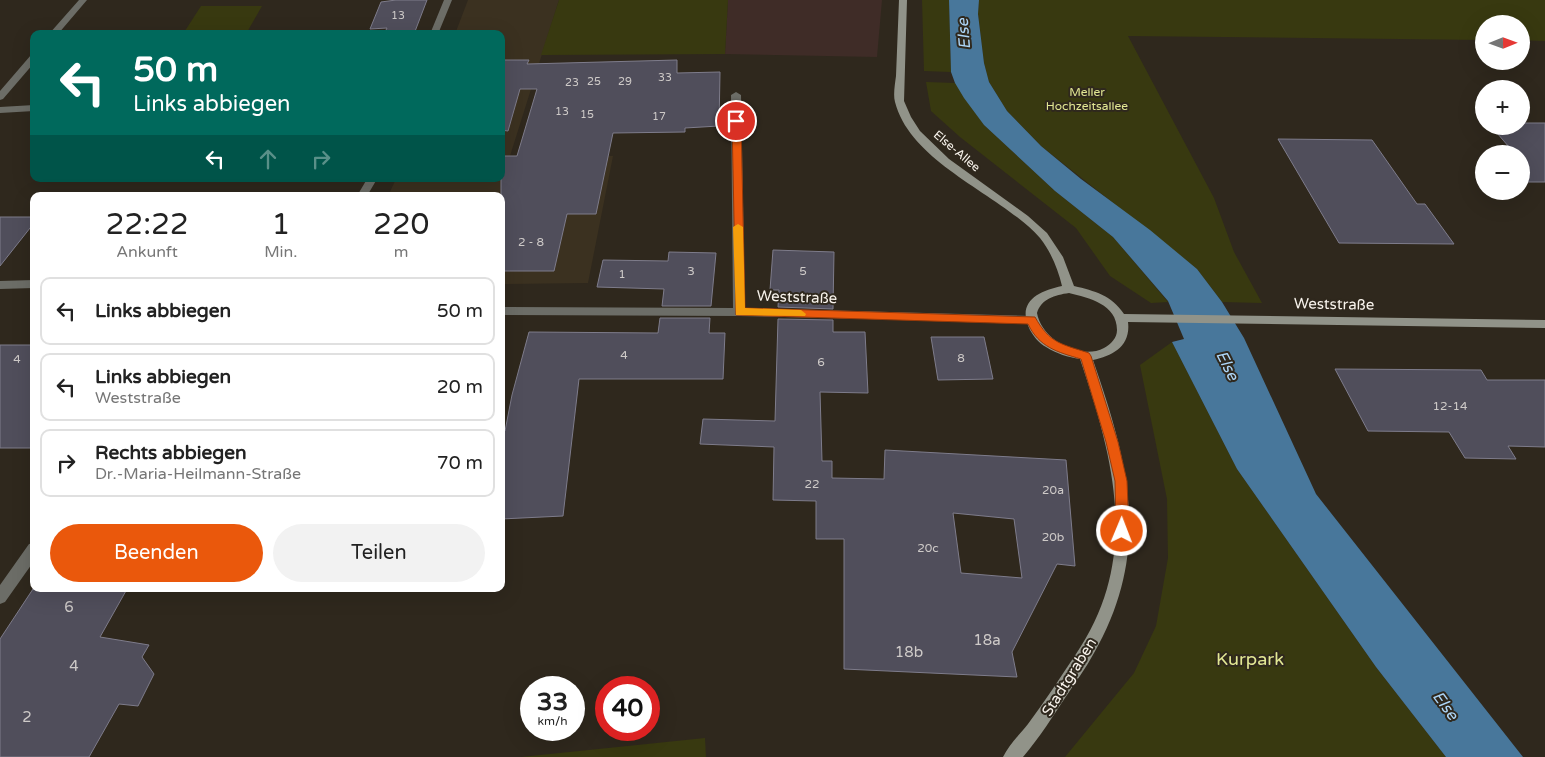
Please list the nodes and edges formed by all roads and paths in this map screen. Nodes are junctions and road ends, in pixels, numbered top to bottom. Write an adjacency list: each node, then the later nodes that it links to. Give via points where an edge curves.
1 (83, 0): 4 (street)
2 (448, 0): 5 (street)
3 (903, 0): 13 (street, Else-Allee, via 899,101 904,116 939,155 1046,239 1060,260)
4 (57, 30)
5 (436, 30)
6 (30, 62): 8 (street)
7 (736, 95): 15 (street)
8 (0, 96)
9 (30, 108): 10 (street)
10 (0, 110)
11 (30, 284): 12 (street)
12 (0, 285)
13 (1069, 288): 16 (street, via 1095,294); 17 (street, via 1054,290 1035,301)
14 (505, 311): 15 (street, Weststraße)
15 (739, 312): 17 (street, Weststraße)
16 (1122, 318): 18 (street, Weststraße); 19 (street, via 1124,331 1114,348 1103,354)
17 (1032, 320): 19 (street, via 1046,341 1059,349)
18 (1545, 324)
19 (1085, 356): 22 (street, Stadtgraben, via 1121,481 1120,561 1110,601 1092,642 1031,736)
20 (30, 555): 21 (street)
21 (0, 597)
22 (1012, 757)

